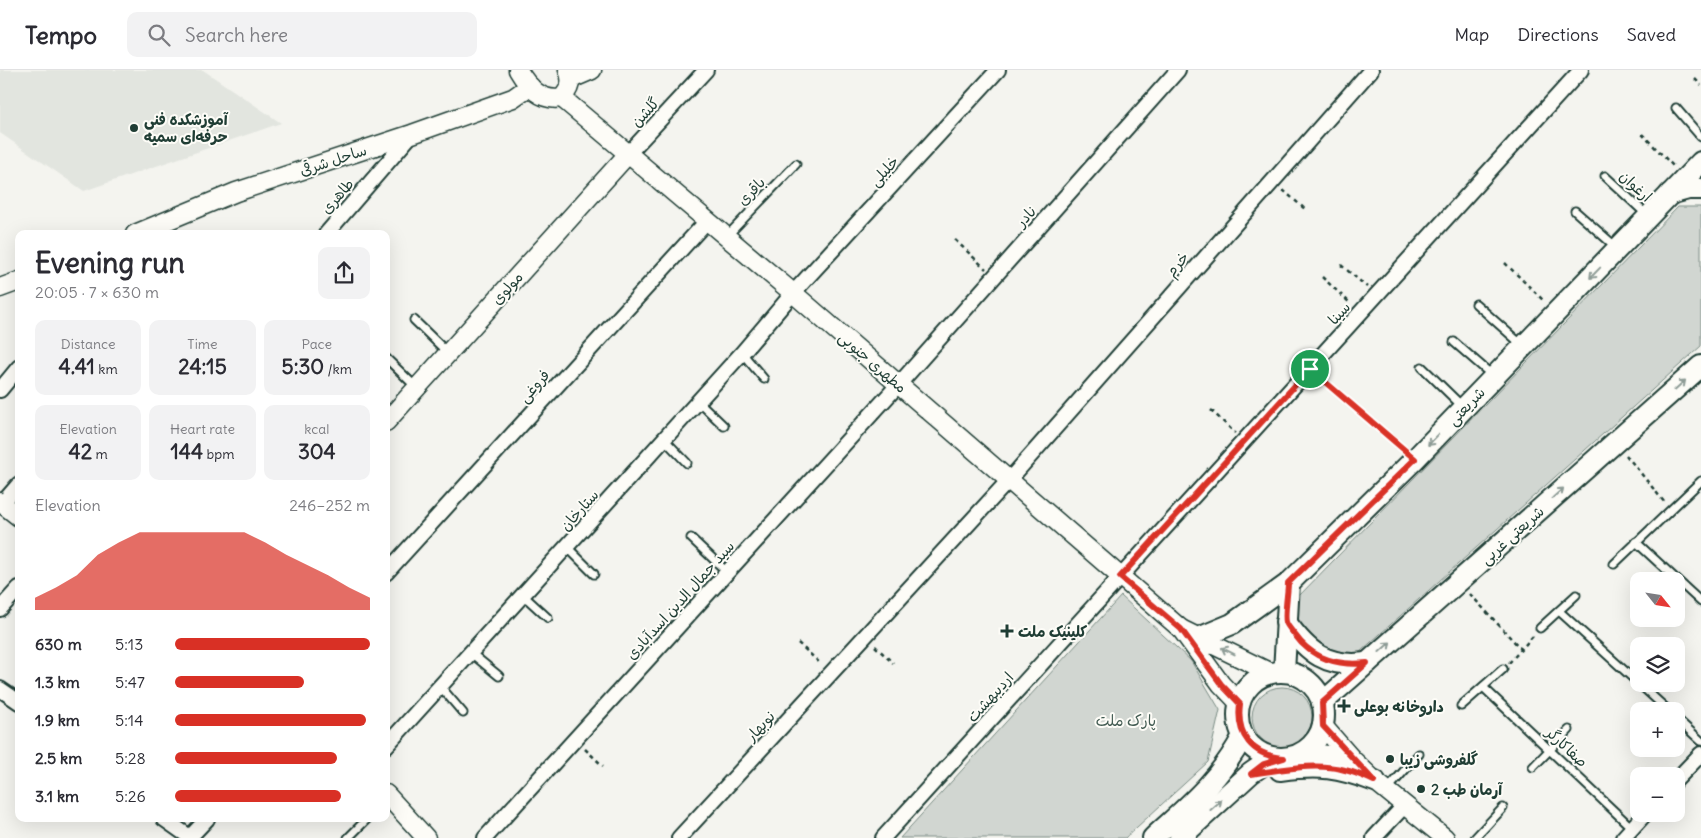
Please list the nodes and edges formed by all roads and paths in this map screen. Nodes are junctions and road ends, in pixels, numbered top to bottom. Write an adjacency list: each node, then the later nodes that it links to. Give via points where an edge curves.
1 (518, 70): 11 (street)
2 (592, 70): 8 (street)
3 (706, 70): 17 (street, گلشن)
4 (998, 70): 38 (street, خلیلی)
5 (1178, 70): 34 (street, نادر)
6 (1371, 70): 21 (street, خرم)
7 (1581, 70): 39 (street, سینا)
8 (570, 74): 12 (street, via 568,91)
9 (1695, 79): 10 (path)
10 (1701, 85)
11 (530, 86): 12 (street, via 546,98); 14 (street, ساحل شرقی, via 513,98)
12 (562, 98): 17 (street, مطهری جنوبی)
13 (1676, 108): 16 (lane)
14 (412, 134): 27 (street, ساحل شرقی, via 236,192); 28 (street, طاهری)
15 (1642, 134): 22 (path)
16 (1701, 137)
17 (628, 154): 26 (street, مطهری جنوبی); 46 (street, مولوی)
18 (1701, 162): 22 (main road, شریعتی)
19 (796, 164): 29 (lane, باقری)
20 (1605, 176): 25 (lane, ارغوان)
21 (1273, 181): 23 (path); 68 (street, خرم)
22 (1693, 184): 25 (main road, شریعتی, via 1670,194)
23 (1306, 210)
24 (1575, 211): 31 (lane)
25 (1648, 217): 31 (main road, شریعتی)
26 (707, 221): 29 (street, مطهری جنوبی); 78 (street, فروغی)
27 (145, 230)
28 (329, 230)
29 (726, 236): 38 (street, مطهری جنوبی)
30 (955, 240): 34 (path)
31 (1618, 249): 42 (main road, شریعتی, one-way to 42)
32 (1505, 263): 42 (path)
33 (1341, 265): 39 (path)
34 (994, 276): 55 (street, نادر)
35 (1322, 277): 41 (path)
36 (15, 282): 37 (street)
37 (0, 288)
38 (793, 293): 47 (street, ستارخان); 55 (street, مطهری جنوبی)
39 (1376, 296): 41 (street, سینا)
40 (1476, 304): 45 (lane)
41 (1361, 312): 51 (street, سینا)
42 (1556, 313): 45 (main road, شریعتی)
43 (414, 320): 46 (lane)
44 (1454, 342): 53 (lane)
45 (1523, 346): 53 (main road, شریعتی)
46 (449, 353): 56 (street, مولوی)
47 (742, 353): 54 (lane); 58 (street, ستارخان)
48 (390, 362): 56 (lane)
49 (1701, 366): 65 (main road, شریعتی غربی, one-way to 49)
50 (1422, 368): 59 (lane)
51 (1310, 369): 64 (street, سینا); 66 (path)
52 (15, 372): 57 (street)
53 (1494, 377): 59 (main road, شریعتی)
54 (764, 379)
55 (899, 384): 68 (street, مطهری جنوبی); 79 (street, سید جمال الدین اسدآبادی)
56 (417, 388): 61 (street, مولوی)
57 (0, 390)
58 (698, 401): 62 (lane); 63 (street, ستارخان)
59 (1464, 408): 66 (main road, شریعتی, one-way to 66)
60 (1211, 410): 64 (path)
61 (390, 418)
62 (724, 426)
63 (664, 439): 67 (lane); 76 (street, ستارخان)
64 (1244, 442): 81 (street, سینا)
65 (1615, 442): 72 (path); 82 (main road, شریعتی غربی, one-way to 65)
66 (1415, 459): 83 (main road, شریعتی)
67 (687, 463)
68 (1009, 480): 81 (street, مطهری جنوبی); 94 (street, نوبهار)
69 (1701, 481): 72 (lane)
70 (15, 488): 71 (street)
71 (1, 504): 73 (street)
72 (1671, 510): 75 (lane)
73 (15, 514)
74 (691, 538): 79 (lane)
75 (1636, 542): 77 (lane); 87 (lane)
76 (567, 547): 80 (lane); 85 (street, ستارخان)
77 (1614, 564)
78 (390, 569)
79 (727, 572): 118 (street, سید جمال الدین اسدآبادی)
80 (594, 574)
81 (1120, 577): 93 (street, مطهری جنوبی); 145 (street, اردیبهشت)
82 (1459, 582): 97 (path); 100 (main road, شریعتی غربی, one-way to 82)
83 (1288, 583): 91 (main road); 95 (main road, شریعتی, via 1232,624)
84 (15, 592): 88 (street)
85 (523, 595): 90 (lane); 98 (street, ستارخان)
86 (1576, 595): 89 (lane)
87 (1701, 602)
88 (0, 609)
89 (1559, 611): 92 (lane); 109 (lane)
90 (548, 618)
91 (1286, 622): 100 (main road, via 1300,643 1316,655 1349,665); 103 (main road)
92 (1540, 628): 97 (path)
93 (1181, 629): 95 (street); 111 (street, via 1221,684)
94 (865, 636): 99 (path); 102 (street, نوبهار)
95 (1201, 637): 103 (street, one-way to 95)
96 (798, 643): 102 (path)
97 (1521, 649): 101 (path)
98 (471, 653): 104 (lane); 105 (street, ستارخان)
99 (893, 663)
100 (1367, 663): 110 (main road, شریعتی غربی)
101 (1503, 669): 106 (lane)
102 (831, 673): 144 (street, نوبهار)
103 (1278, 673): 110 (main road, via 1297,675 1308,682); 111 (main road, via 1259,678 1250,686)
104 (499, 676)
105 (440, 686): 113 (lane); 120 (street, ستارخان)
106 (1483, 687): 112 (lane); 121 (lane, صفاکارگر)
107 (0, 689): 108 (street)
108 (15, 699)
109 (1659, 702)
110 (1322, 703): 114 (main road)
111 (1240, 704): 117 (main road, via 1239,726)
112 (1461, 706)
113 (463, 713)
114 (1323, 726): 122 (main road, via 1316,740); 126 (street)
115 (1685, 726): 119 (lane)
116 (1569, 730): 121 (lane)
117 (1243, 736): 125 (main road, via 1260,753 1271,758); 146 (main road, via 1230,761 1206,791)
118 (575, 739): 127 (path); 143 (street, سید جمال الدین اسدآبادی)
119 (1701, 741)
120 (390, 742)
121 (1550, 750): 128 (lane); 139 (lane, صفاکارگر)
122 (1304, 752): 125 (main road); 126 (street)
123 (1419, 754): 131 (lane)
124 (1701, 754): 129 (street)
125 (1284, 758): 130 (main road, via 1264,764)
126 (1351, 758): 131 (street)
127 (603, 766)
128 (1533, 767)
129 (1685, 771)
130 (1251, 774): 131 (main road, via 1305,766 1326,767 1345,770); 147 (main road, one-way to 130)
131 (1380, 786): 133 (street)
132 (390, 800): 142 (street)
133 (1405, 805): 148 (street); 149 (street)
134 (1503, 808): 150 (lane)
135 (168, 822): 140 (street)
136 (204, 822): 140 (street)
137 (365, 822): 141 (lane)
138 (1638, 822): 139 (street)
139 (1628, 833)
140 (191, 838)
141 (348, 838)
142 (426, 838)
143 (485, 838)
144 (679, 838)
145 (883, 838)
146 (1153, 838)
147 (1180, 838)
148 (1374, 838)
149 (1445, 838)
150 (1475, 838)

